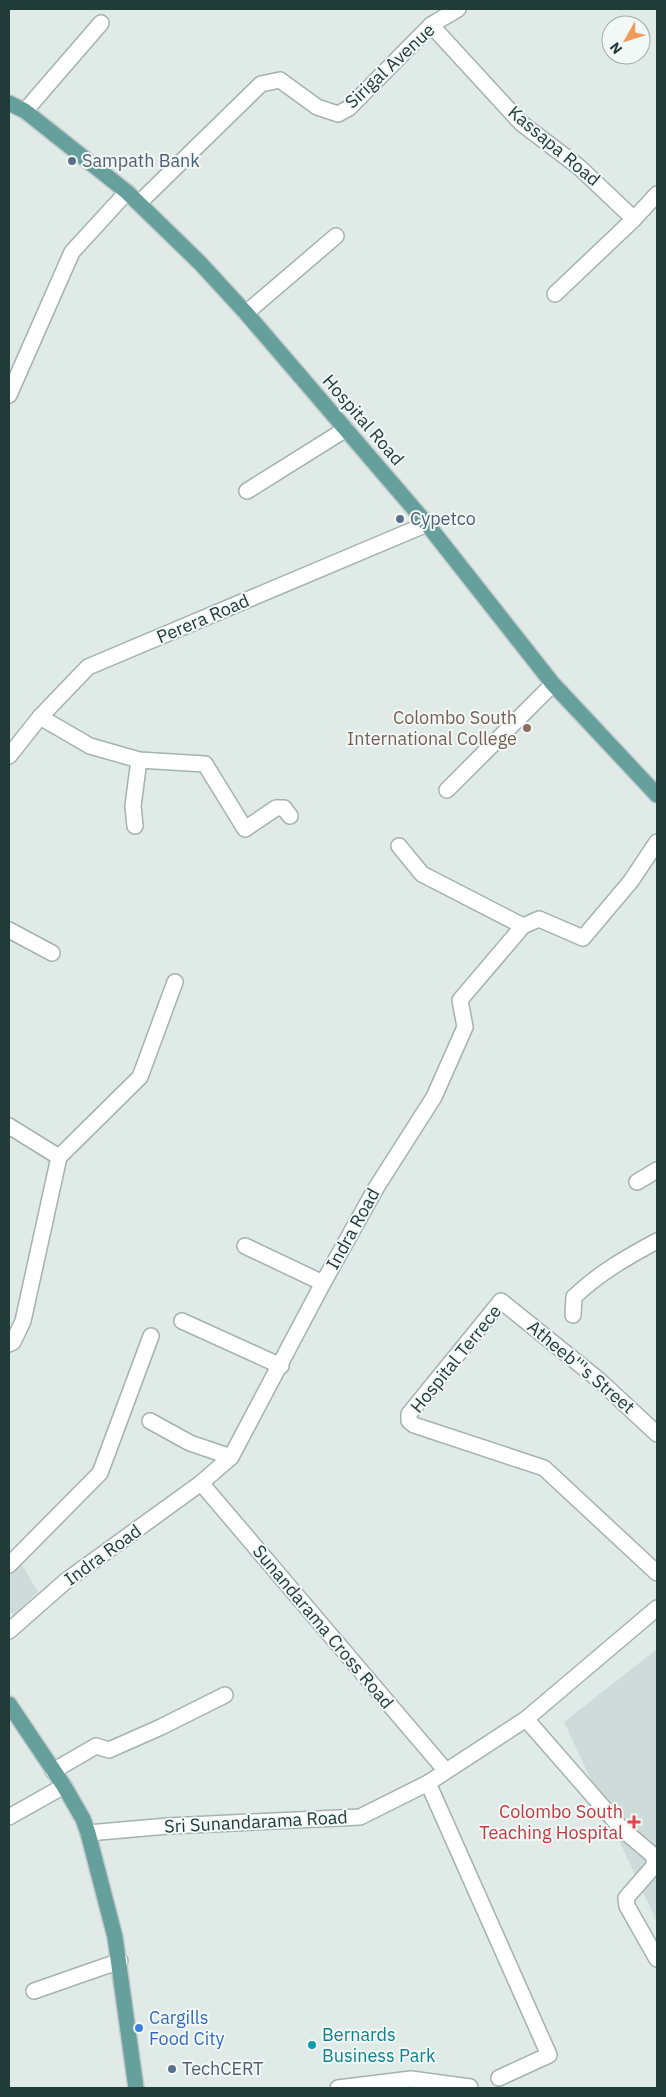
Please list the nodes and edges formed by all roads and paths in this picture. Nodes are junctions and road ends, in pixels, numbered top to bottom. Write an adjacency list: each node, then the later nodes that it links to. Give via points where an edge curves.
1 (458, 9): 3 (street, Sirigal Avenue)
2 (101, 24): 5 (street)
3 (431, 26): 8 (street, Sirigal Avenue, via 349,108 338,114 316,107 280,80 260,84); 9 (street, Kassapa Road, via 521,123 579,167)
4 (9, 103): 5 (main road, Hospital Road)
5 (26, 111): 6 (main road, Hospital Road)
6 (126, 192): 8 (main road, Hospital Road); 13 (street, via 72,252)
7 (657, 194): 9 (street)
8 (139, 203): 12 (main road, Hospital Road)
9 (634, 219): 11 (street)
10 (336, 236): 12 (street)
11 (555, 294)
12 (246, 313): 14 (main road, Hospital Road)
13 (9, 395)
14 (346, 429): 15 (street); 16 (main road, Hospital Road)
15 (247, 491)
16 (427, 524): 17 (main road, Hospital Road); 18 (street, Perera Road, via 88,668)
17 (553, 684): 21 (street); 22 (main road, Hospital Road)
18 (40, 717): 19 (street, Perera Road); 20 (street, via 90,746)
19 (9, 756)
20 (139, 760): 23 (street, via 205,764 245,829 276,808 284,808); 24 (street, via 133,806)
21 (447, 790)
22 (657, 795)
23 (290, 816)
24 (134, 826)
25 (657, 842): 27 (street, via 631,881 583,938 540,920)
26 (399, 846): 27 (street, via 422,874)
27 (524, 926): 37 (street, Indra Road, via 460,1000 465,1027 434,1097 376,1188)
28 (9, 930): 29 (street)
29 (52, 953)
30 (175, 982): 32 (street, via 140,1077)
31 (9, 1126): 32 (street)
32 (59, 1157): 42 (street, via 23,1320)
33 (657, 1170): 34 (street)
34 (637, 1182)
35 (657, 1241): 39 (street, via 592,1280 574,1297)
36 (245, 1246): 37 (street)
37 (323, 1283): 43 (street, Indra Road)
38 (504, 1302): 45 (street, Atheeb'''s Street, via 599,1380); 49 (street, Hospital Terrece, via 499,1302 409,1414 409,1421 544,1468)
39 (573, 1315)
40 (182, 1322): 43 (street)
41 (151, 1336): 48 (street, via 100,1473)
42 (9, 1344)
43 (281, 1366): 46 (street, Indra Road)
44 (150, 1421): 46 (street, via 190,1443)
45 (657, 1434)
46 (231, 1457): 47 (street, Indra Road)
47 (201, 1483): 51 (street, Indra Road, via 67,1580); 56 (street, Sunandarama Cross Road)
48 (9, 1565)
49 (657, 1573)
50 (657, 1608): 54 (street, Sri Sunandarama Road)
51 (9, 1631)
52 (224, 1695): 55 (street, via 109,1750 96,1746)
53 (9, 1704): 55 (main road)
54 (526, 1719): 56 (street, Sri Sunandarama Road); 61 (street, via 622,1829 654,1856 654,1866 626,1898 627,1906)
55 (53, 1771): 58 (main road)
56 (446, 1771): 57 (street, Sri Sunandarama Road)
57 (428, 1782): 60 (street, Sri Sunandarama Road, via 360,1817); 64 (street, via 549,2055)
58 (64, 1786): 59 (street); 60 (main road)
59 (9, 1817)
60 (88, 1833): 62 (main road)
61 (657, 1958)
62 (120, 1960): 63 (street); 66 (main road)
63 (34, 1991)
64 (499, 2078)
65 (470, 2087): 67 (street, via 411,2079)
66 (136, 2088)
67 (338, 2088)

